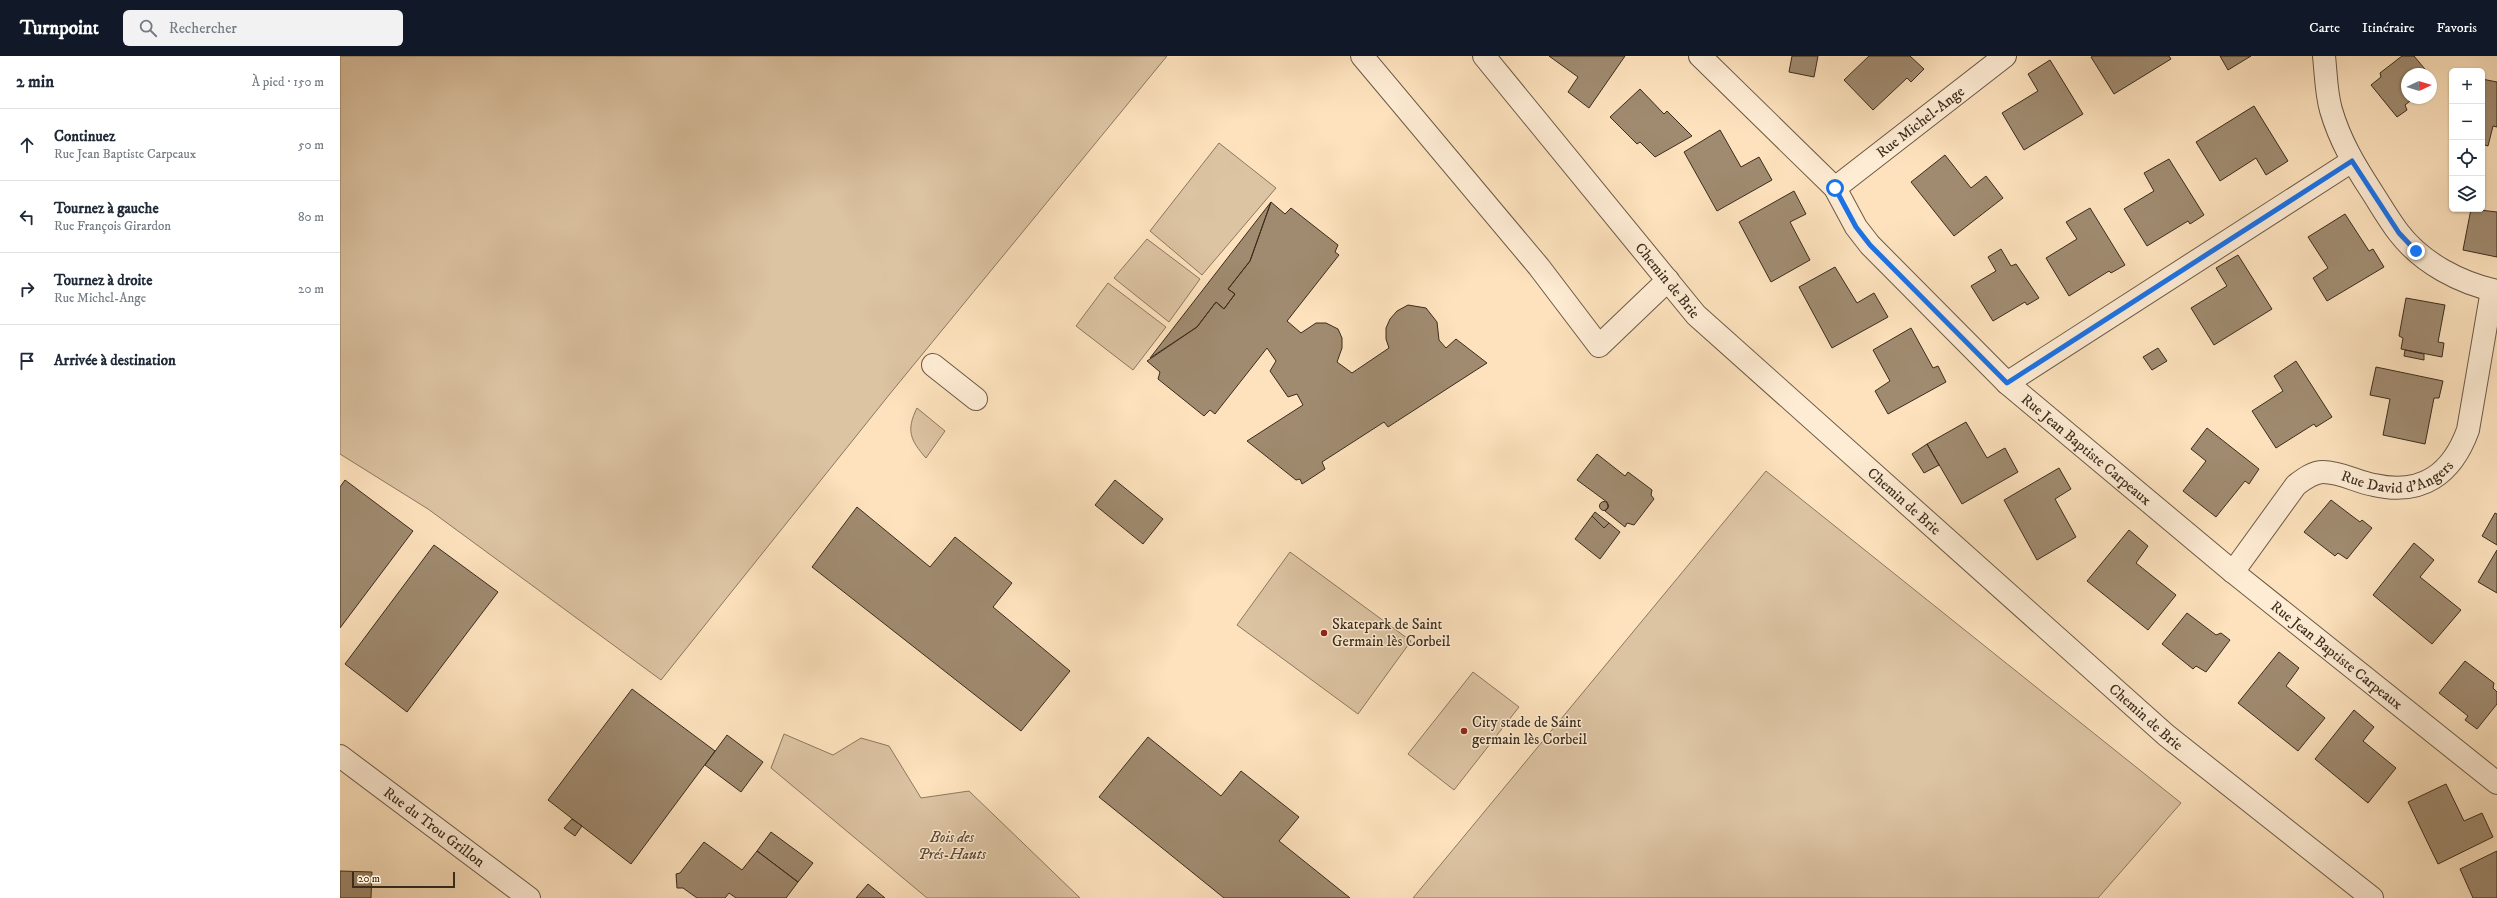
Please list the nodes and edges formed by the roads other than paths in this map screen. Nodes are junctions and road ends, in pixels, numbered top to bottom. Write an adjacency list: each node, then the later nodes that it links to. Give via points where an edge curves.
1 (1362, 56): 8 (street, via 1539,267 1599,346)
2 (1484, 56): 8 (street, Chemin de Brie)
3 (1700, 56): 7 (street, Rue Jean Baptiste Carpeaux)
4 (2005, 56): 7 (street, Rue Michel-Ange)
5 (2324, 56): 6 (street, via 2331,110)
6 (2352, 161): 9 (street, via 2399,233 2416,251 2438,268 2465,281); 11 (street)
7 (1835, 188): 11 (street, Rue Jean Baptiste Carpeaux, via 1856,227 1870,245)
8 (1668, 280): 17 (street, Chemin de Brie, via 1696,315 2166,735)
9 (2494, 290): 13 (street, Rue David d'Angers, via 2468,430 2460,451 2448,467 2431,480 2416,486 2394,489 2322,472 2307,476 2296,485)
10 (932, 365): 12 (street)
11 (2007, 383): 13 (street, Rue Jean Baptiste Carpeaux)
12 (976, 399)
13 (2233, 572): 15 (street, Rue Jean Baptiste Carpeaux)
14 (340, 756): 16 (street, Rue du Trou Grillon)
15 (2497, 783)
16 (529, 898)
17 (2372, 898)

